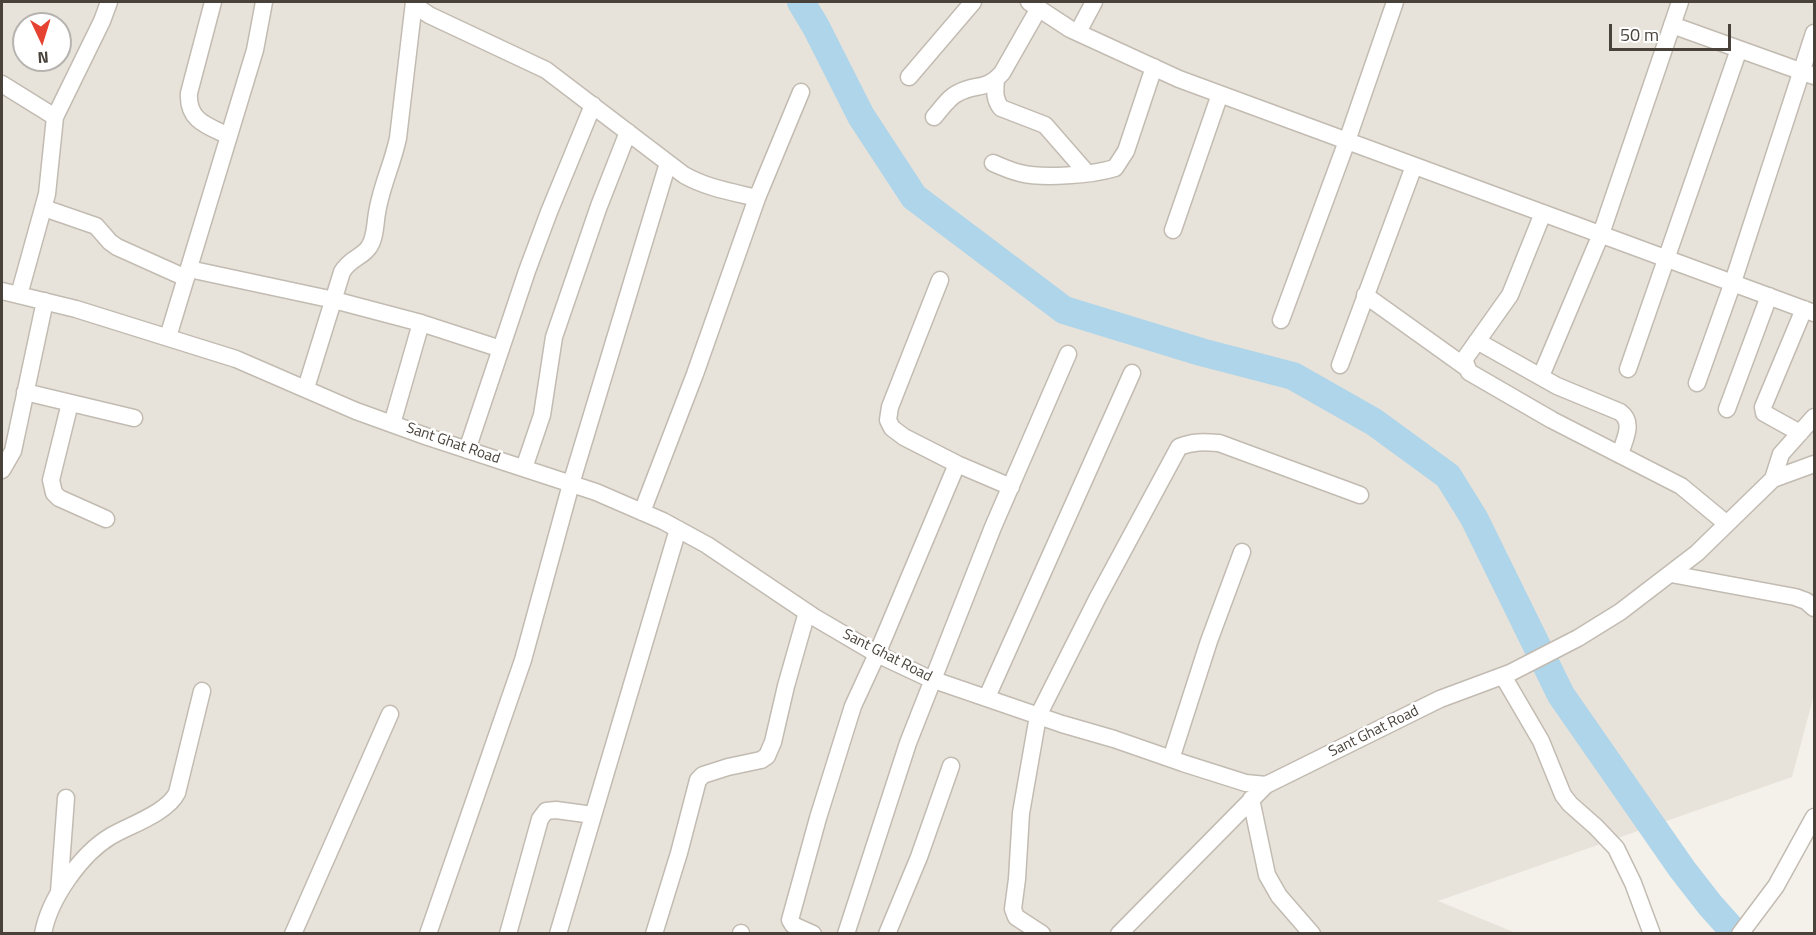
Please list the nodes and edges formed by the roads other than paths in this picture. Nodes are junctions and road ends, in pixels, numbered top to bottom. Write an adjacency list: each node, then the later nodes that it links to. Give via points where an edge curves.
1 (109, 2): 22 (street)
2 (213, 2): 25 (street, via 188,100 198,120)
3 (264, 2): 25 (street, via 255,50)
4 (415, 2): 21 (street, via 429,15 546,70); 44 (street, via 399,138 381,190 375,231 370,246 342,272)
5 (973, 2): 16 (street)
6 (1094, 2): 11 (street)
7 (1395, 2): 26 (street)
8 (1680, 2): 10 (street)
9 (1034, 5): 11 (street); 17 (street)
10 (1672, 25): 13 (street); 35 (street)
11 (1078, 32): 14 (street)
12 (1815, 33): 15 (street)
13 (1739, 49): 15 (street); 36 (street)
14 (1154, 67): 20 (street); 30 (street, via 1126,152 1115,168)
15 (1808, 73): 39 (street)
16 (909, 77)
17 (996, 80): 23 (street, via 958,93); 30 (street, via 995,96 1001,108 1045,125)
18 (2, 84): 22 (street)
19 (801, 92): 31 (street)
20 (1220, 94): 26 (street); 34 (street)
21 (593, 105): 24 (street); 51 (street, via 549,212)
22 (55, 117): 32 (street)
23 (934, 117)
24 (628, 132): 27 (street); 71 (street, via 554,337 542,415)
25 (229, 136): 37 (street)
26 (1347, 141): 29 (street); 47 (street)
27 (668, 163): 31 (street, via 700,184); 75 (street)
28 (993, 164): 30 (street, via 1032,175)
29 (1414, 166): 33 (street); 42 (street)
30 (1086, 172)
31 (757, 198): 78 (street)
32 (44, 208): 37 (street, via 96,226 117,247); 41 (street)
33 (1543, 213): 35 (street); 50 (street, via 1510,295)
34 (1173, 230)
35 (1601, 234): 36 (street); 57 (street)
36 (1666, 258): 39 (street); 55 (street)
37 (188, 273): 44 (street); 49 (street)
38 (940, 280): 69 (street, via 888,420 904,436)
39 (1733, 282): 43 (street); 58 (street)
40 (2, 291): 41 (street, Sant Ghat Road)
41 (19, 295): 45 (street, Sant Ghat Road)
42 (1365, 295): 53 (street); 54 (street)
43 (1769, 296): 46 (street); 62 (street)
44 (334, 300): 48 (street); 59 (street)
45 (45, 301): 49 (street, Sant Ghat Road); 60 (street)
46 (1809, 311): 66 (street, via 1763,407 1764,413)
47 (1281, 320)
48 (421, 323): 51 (street); 65 (street)
49 (168, 337): 59 (street, Sant Ghat Road)
50 (1477, 341): 54 (street, via 1466,357); 57 (street)
51 (501, 349): 67 (street)
52 (1068, 354): 76 (street)
53 (1340, 365)
54 (1467, 368): 68 (street, via 1486,383)
55 (1628, 369)
56 (1132, 373): 90 (street)
57 (1541, 376): 68 (street, via 1627,417)
58 (1697, 384)
59 (306, 388): 65 (street, Sant Ghat Road)
60 (26, 392): 61 (street); 72 (street, via 13,451)
61 (70, 403): 64 (street); 79 (street, via 51,486 59,498)
62 (1727, 409)
63 (1815, 417): 66 (street)
64 (134, 418)
65 (392, 424): 67 (street, Sant Ghat Road)
66 (1800, 433): 74 (street, via 1781,454)
67 (467, 450): 71 (street, Sant Ghat Road)
68 (1620, 455): 80 (street, via 1681,486)
69 (957, 464): 76 (street); 86 (street)
70 (1815, 464): 74 (street)
71 (524, 468): 75 (street, Sant Ghat Road)
72 (2, 470)
73 (1815, 477): 74 (street)
74 (1773, 479): 80 (street, Sant Ghat Road)
75 (571, 484): 78 (street, Sant Ghat Road); 103 (street, via 523,660)
76 (1011, 487): 88 (street)
77 (1360, 495): 92 (street, via 1219,444 1203,441 1179,447)
78 (642, 512): 81 (street, Sant Ghat Road)
79 (106, 519)
80 (1727, 524): 83 (street, Sant Ghat Road)
81 (678, 529): 85 (street, Sant Ghat Road); 98 (street)
82 (1242, 552): 93 (street)
83 (1671, 574): 84 (street, via 1794,597); 87 (street, Sant Ghat Road, via 1578,638)
84 (1815, 608)
85 (807, 612): 86 (street, Sant Ghat Road); 106 (street, via 767,756 703,775 698,780)
86 (877, 654): 88 (street, Sant Ghat Road); 107 (street, via 853,706 791,912 794,925)
87 (1507, 675): 95 (street, Sant Ghat Road, via 1440,699); 113 (street, via 1563,795 1616,848)
88 (933, 679): 90 (street, Sant Ghat Road); 108 (street)
89 (202, 691): 100 (street, via 173,801 97,845)
90 (987, 697): 92 (street, Sant Ghat Road)
91 (390, 714): 102 (street)
92 (1038, 716): 93 (street, Sant Ghat Road); 110 (street, via 1021,813 1013,909 1016,917)
93 (1171, 759): 95 (street, Sant Ghat Road, via 1246,783)
94 (951, 766): 109 (street)
95 (1266, 785): 97 (street)
96 (66, 798): 100 (street)
97 (1251, 799): 111 (street); 112 (street, via 1270,881)
98 (593, 815): 104 (street, via 556,810 546,811 540,819); 105 (street)
99 (1815, 817): 114 (street, via 1776,886)
100 (59, 892): 101 (street)
101 (43, 933)
102 (293, 933)
103 (428, 933)
104 (508, 933)
105 (558, 933)
106 (654, 933)
107 (813, 933)
108 (846, 933)
109 (887, 933)
110 (1042, 933)
111 (1119, 933)
112 (1312, 933)
113 (1652, 933)
114 (1740, 933)

